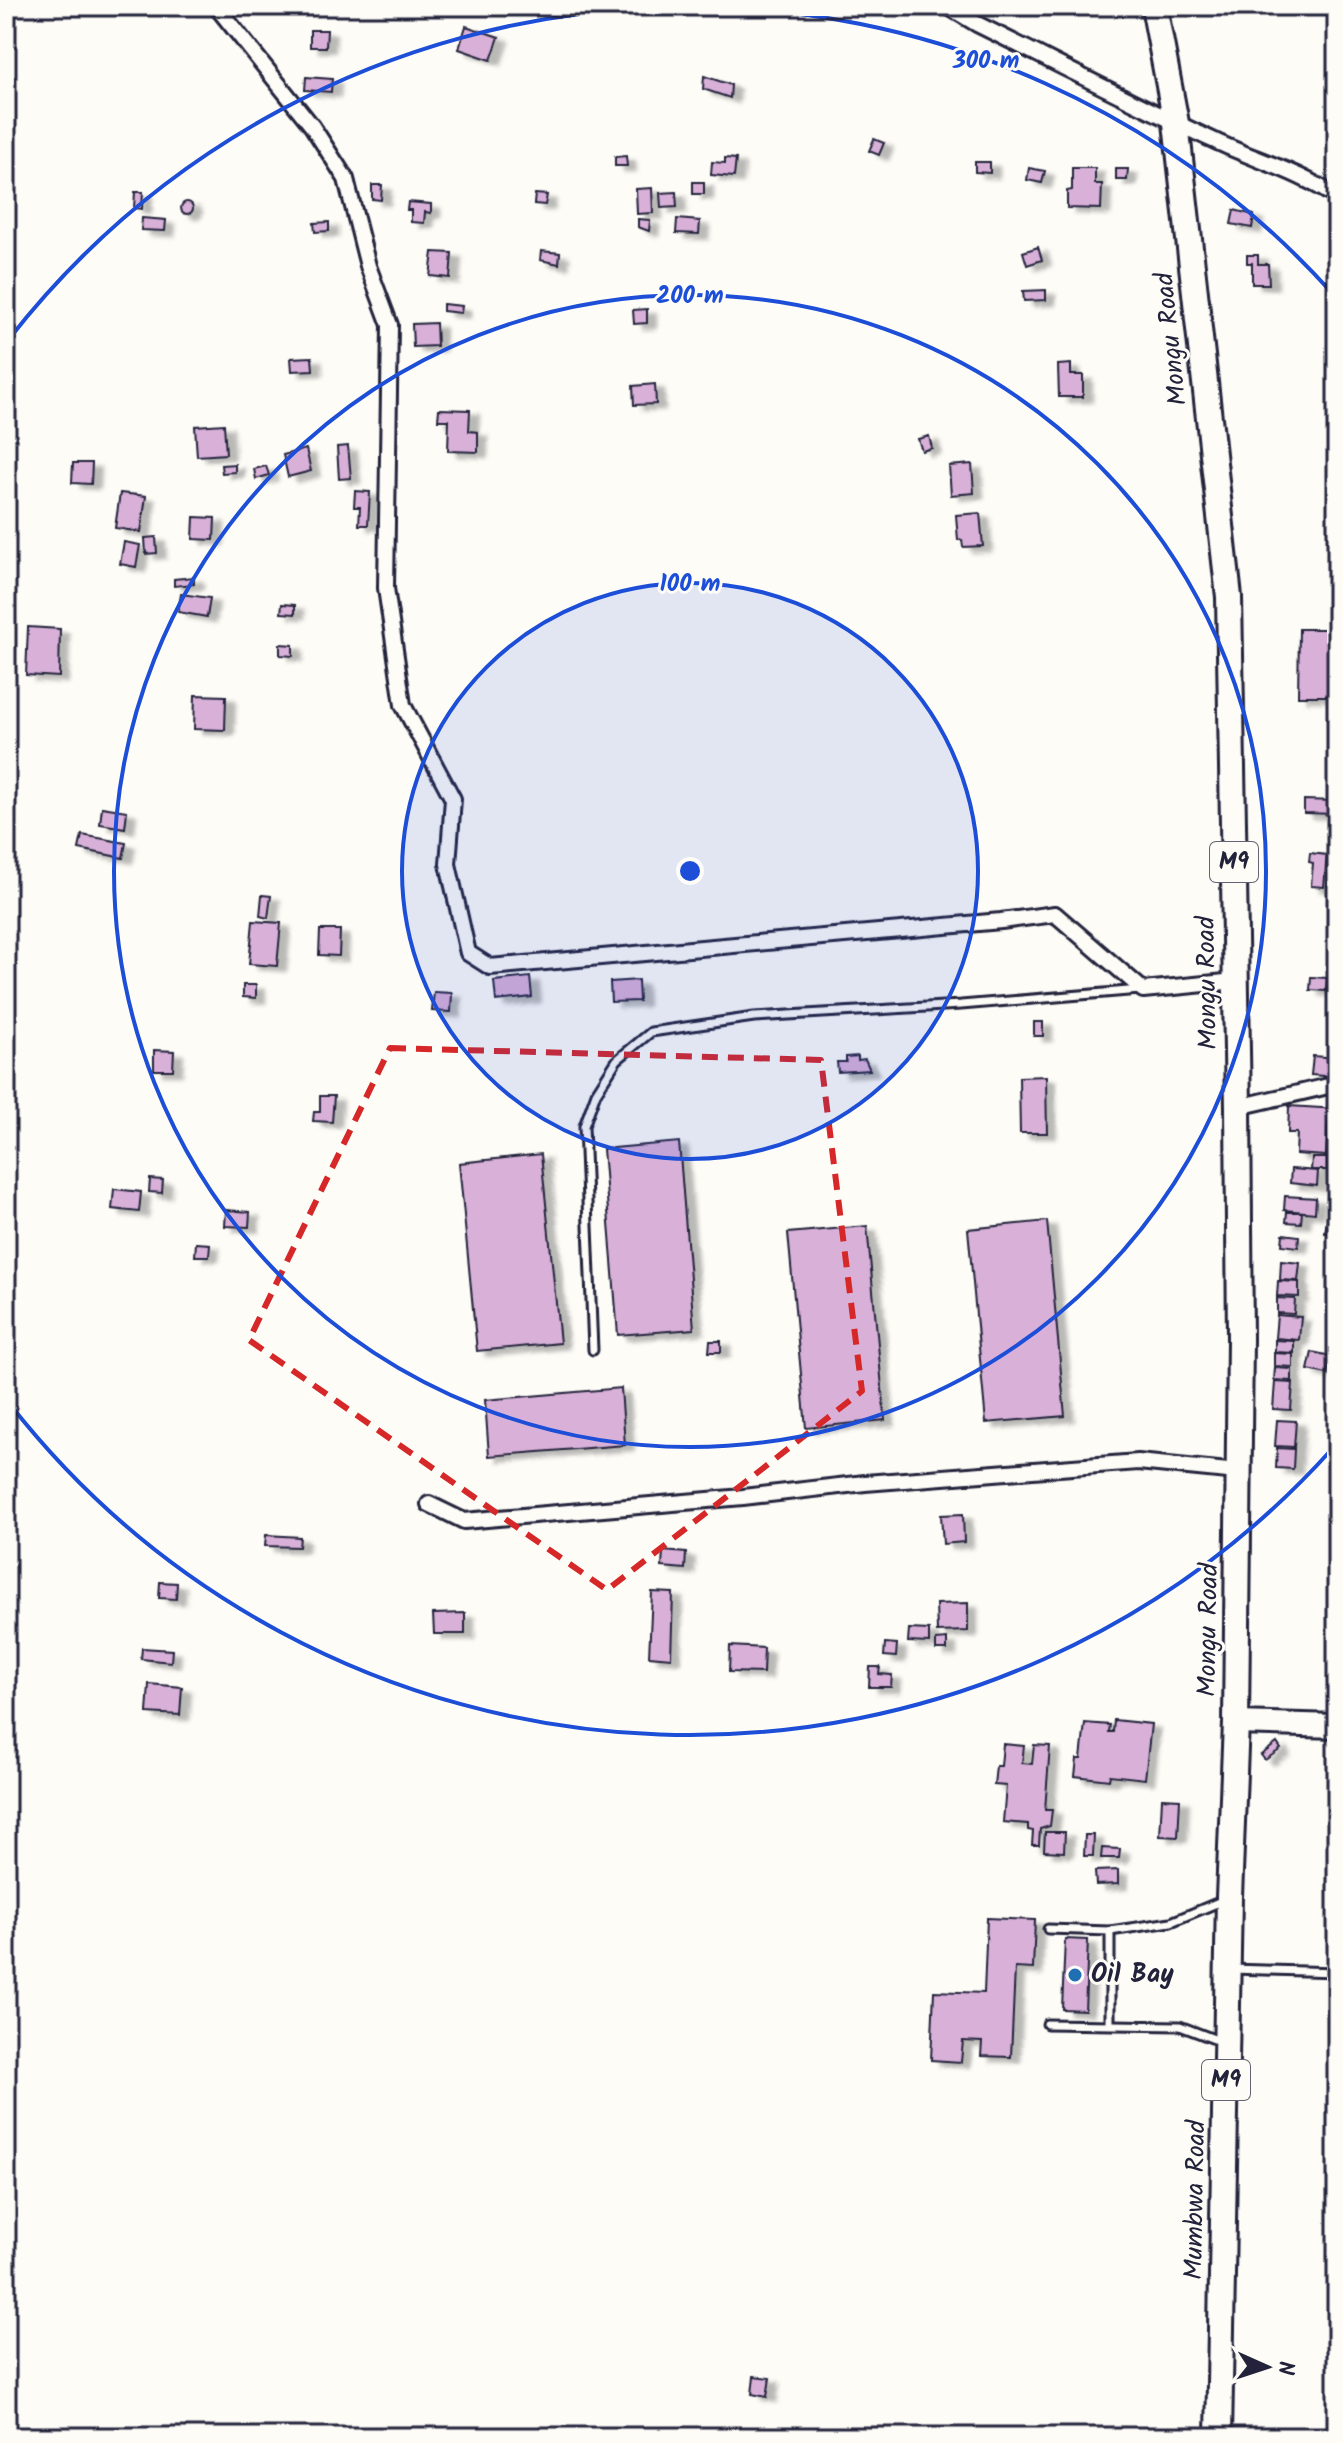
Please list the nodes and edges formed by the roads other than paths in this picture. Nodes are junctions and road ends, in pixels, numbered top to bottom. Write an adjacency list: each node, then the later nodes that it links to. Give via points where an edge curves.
1 (216, 6): 7 (street, via 312,126 346,179 368,266 390,325 386,588 403,705 453,799 448,864 468,953 490,967 1055,914)
2 (947, 6): 4 (street)
3 (1154, 6): 4 (main road, Mongu Road / M9)
4 (1176, 123): 5 (street); 6 (main road, Mongu Road / M9, via 1229,597)
5 (1337, 198)
6 (1236, 981): 7 (street); 9 (main road, Mongu Road / M9)
7 (1143, 990): 10 (lane, via 754,1017 651,1032 617,1060 596,1093 584,1126)
8 (1337, 1084): 9 (street)
9 (1238, 1107): 11 (main road, Mongu Road / M9)
10 (593, 1350)
11 (1238, 1472): 12 (street, via 1138,1462 464,1521); 13 (main road, Mongu Road / M9)
12 (429, 1504)
13 (1236, 1723): 14 (main road); 15 (main road, Mumbwa Road / M9)
14 (1337, 1726)
15 (1229, 1897): 17 (lane, via 1171,1922); 18 (main road, Mumbwa Road / M9)
16 (1048, 1929): 17 (lane)
17 (1110, 1931): 21 (lane)
18 (1228, 1969): 19 (lane); 22 (main road, Mumbwa Road / M9)
19 (1337, 1972)
20 (1047, 2024): 21 (lane)
21 (1110, 2024): 22 (lane, via 1180,2026)
22 (1227, 2044): 23 (main road, Mumbwa Road / M9)
23 (1219, 2437)

